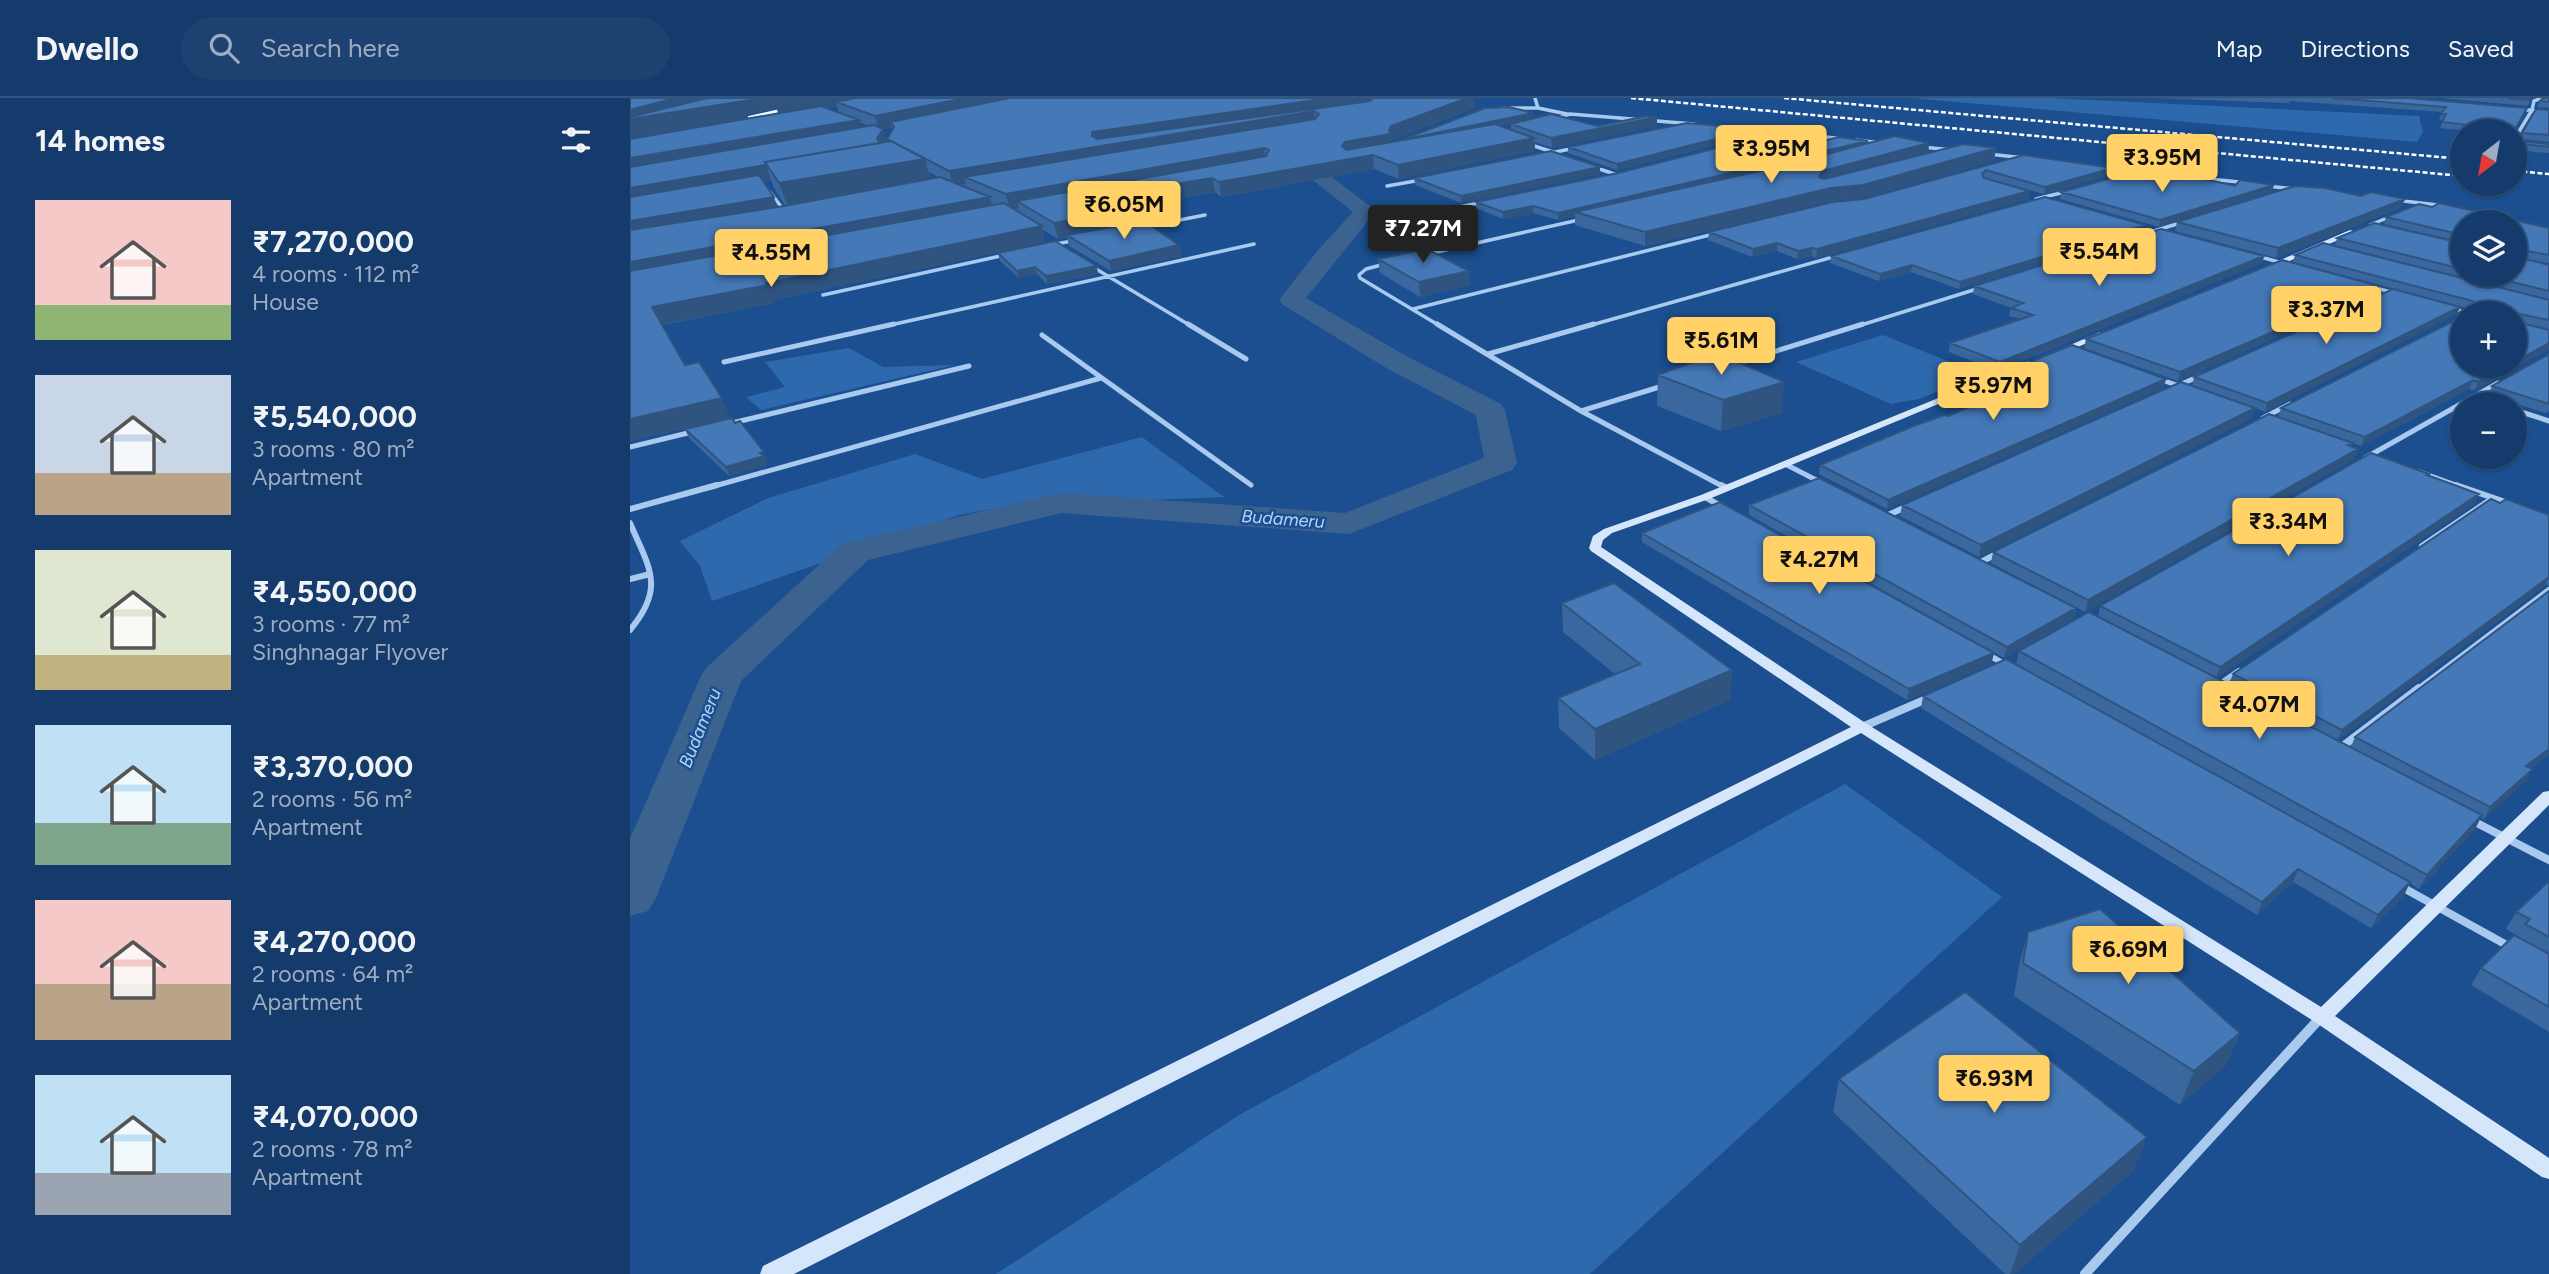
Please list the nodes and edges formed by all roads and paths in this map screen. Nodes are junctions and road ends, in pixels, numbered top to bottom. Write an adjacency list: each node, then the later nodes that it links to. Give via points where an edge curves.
1 (839, 98): 12 (main road)
2 (1535, 98): 6 (street)
3 (2542, 98): 7 (street, via 2534,101)
4 (2505, 107): 7 (street)
5 (1495, 108): 6 (street)
6 (1538, 108): 9 (street)
7 (2532, 110): 8 (street); 10 (street)
8 (2549, 112)
9 (1570, 114): 11 (street); 13 (street)
10 (2527, 119)
11 (1551, 120)
12 (723, 123)
13 (1692, 124): 14 (street); 15 (street)
14 (1705, 125)
15 (1667, 129)
16 (1744, 129): 17 (street)
17 (1782, 132): 18 (street); 20 (street)
18 (1794, 134)
19 (1807, 135): 21 (street)
20 (1770, 136)
21 (1843, 138): 23 (street); 24 (street)
22 (1516, 140): 27 (street)
23 (1884, 143)
24 (1818, 144)
25 (1910, 145): 29 (street, via 1960,151)
26 (1579, 147): 27 (street)
27 (1554, 153): 30 (street); 31 (street)
28 (1984, 153): 32 (street)
29 (1947, 154)
30 (1542, 155)
31 (1567, 157)
32 (2020, 158): 33 (street); 34 (street)
33 (2034, 159)
34 (2007, 161)
35 (1592, 166): 39 (street)
36 (2100, 167): 38 (street)
37 (1630, 172): 39 (street)
38 (2141, 172): 42 (street); 46 (street)
39 (1617, 175): 41 (street)
40 (1428, 178): 43 (street)
41 (1603, 178)
42 (2116, 178)
43 (1387, 186)
44 (766, 187): 62 (street, via 788,217)
45 (2078, 188): 50 (street)
46 (2295, 189): 47 (street); 48 (street)
47 (2308, 190)
48 (2282, 192)
49 (2030, 195): 50 (street)
50 (2041, 198): 53 (street); 54 (street)
51 (2385, 199): 55 (street)
52 (1495, 200): 59 (street)
53 (2028, 202)
54 (2053, 202)
55 (2424, 203): 56 (street); 57 (street)
56 (2413, 208)
57 (2457, 208)
58 (2402, 212): 64 (street)
59 (1427, 214)
60 (1205, 215): 66 (street)
61 (1592, 217): 83 (street)
62 (775, 219)
63 (2192, 219): 68 (street)
64 (2370, 225): 67 (street); 76 (street)
65 (2141, 227): 68 (street)
66 (1137, 228)
67 (2383, 228)
68 (2154, 230): 70 (street); 73 (street)
69 (1723, 232): 98 (street)
70 (2166, 234)
71 (1045, 238): 74 (street)
72 (1082, 239): 74 (street)
73 (2129, 239)
74 (1055, 244): 77 (street); 79 (street)
75 (1254, 244): 89 (street)
76 (2322, 246): 78 (street); 84 (street)
77 (1041, 247)
78 (2335, 249)
79 (1066, 250)
80 (1014, 253): 93 (street)
81 (1840, 255): 103 (street)
82 (2255, 256): 84 (street)
83 (1418, 257)
84 (2280, 262): 87 (street); 88 (street)
85 (1087, 263): 89 (street)
86 (1391, 263): 98 (street, via 1366,269 1360,278)
87 (2292, 265)
88 (2255, 272)
89 (1109, 276): 104 (street); 105 (street)
90 (1990, 285): 107 (street)
91 (2366, 285): 92 (street)
92 (2390, 292): 94 (street); 95 (street)
93 (823, 295)
94 (2403, 295)
95 (2378, 297)
96 (2443, 306): 97 (street)
97 (2450, 308)
98 (1413, 309): 103 (street)
99 (2119, 328): 101 (street)
100 (1042, 335): 110 (street)
101 (2070, 348): 102 (street); 133 (street)
102 (2082, 352)
103 (1488, 354): 119 (street)
104 (1246, 359)
105 (724, 362)
106 (969, 366): 126 (street)
107 (1726, 367)
108 (2203, 374): 113 (street)
109 (2154, 377): 113 (street)
110 (1101, 378): 135 (street); 142 (street)
111 (2506, 379): 116 (street)
112 (1674, 383): 119 (street)
113 (2178, 386): 114 (street); 115 (street)
114 (2191, 390)
115 (2165, 391)
116 (2482, 392)
117 (2291, 403): 122 (street)
118 (2450, 410): 130 (street)
119 (1581, 411): 137 (street)
120 (2254, 411): 122 (street)
121 (2527, 414): 124 (street)
122 (2266, 416): 123 (street); 125 (street)
123 (2278, 420)
124 (2549, 421)
125 (2254, 422)
126 (725, 424)
127 (698, 431): 128 (street)
128 (630, 447)
129 (2361, 450): 130 (street)
130 (2372, 454): 131 (street); 132 (street)
131 (2384, 459)
132 (2360, 461)
133 (1785, 464): 136 (street); 137 (street)
134 (2409, 467): 139 (street)
135 (1251, 485)
136 (1830, 487)
137 (1727, 488): 138 (street)
138 (1705, 497): 144 (street); 167 (street, via 1608,531 1597,539 1595,548)
139 (2493, 498): 141 (street); 149 (street)
140 (1911, 505): 145 (street)
141 (2515, 506)
142 (630, 509)
143 (1875, 510): 145 (street)
144 (1729, 511)
145 (1886, 516): 146 (street)
146 (1898, 522)
147 (630, 523): 153 (street)
148 (2006, 549): 151 (street)
149 (2412, 553)
150 (1969, 556): 151 (street)
151 (1981, 562): 152 (street)
152 (1993, 568)
153 (650, 574): 154 (street); 156 (street, via 652,602)
154 (630, 579)
155 (2549, 590): 169 (street)
156 (630, 630)
157 (1981, 650): 160 (street)
158 (2016, 657): 160 (street)
159 (2251, 663): 164 (street)
160 (2005, 664): 161 (street); 162 (street)
161 (1993, 669)
162 (2017, 671)
163 (2204, 680): 164 (street)
164 (2216, 686): 165 (street)
165 (2228, 693)
166 (1933, 696): 167 (street)
167 (1862, 727): 178 (street); 180 (street)
168 (2326, 743): 169 (street)
169 (2338, 750): 170 (street)
170 (2350, 756)
171 (2549, 796): 173 (street)
172 (2458, 813): 173 (street)
173 (2505, 838): 174 (street); 176 (street)
174 (2549, 860)
175 (2387, 878): 176 (street)
176 (2435, 905): 177 (street); 178 (street)
177 (2515, 950)
178 (2322, 1017): 179 (street); 181 (street)
179 (2549, 1170)
180 (771, 1274)
181 (2085, 1274)

